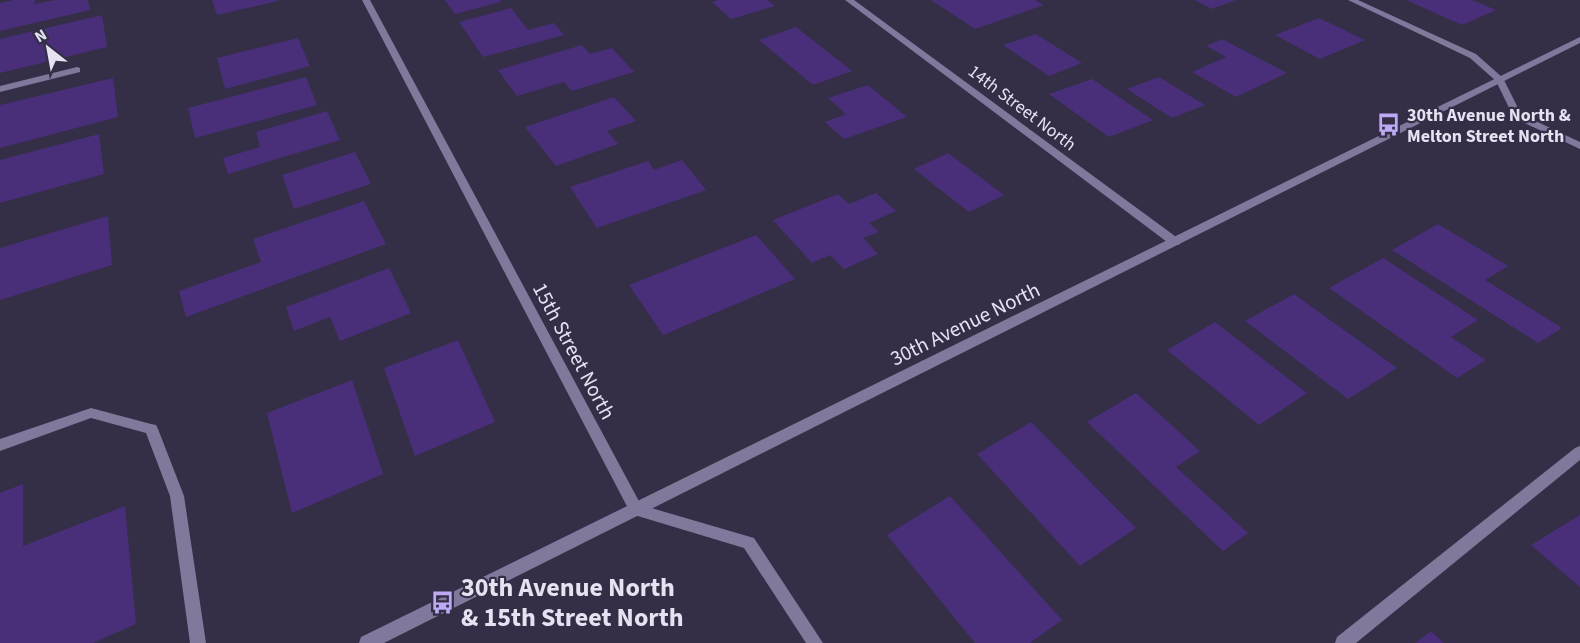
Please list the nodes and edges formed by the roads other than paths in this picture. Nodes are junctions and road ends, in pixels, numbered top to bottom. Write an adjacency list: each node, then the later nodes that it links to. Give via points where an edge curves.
1 (366, 0): 12 (street, 15th Street North)
2 (849, 0): 9 (street, 14th Street North)
3 (1352, 0): 6 (street, via 1473,56)
4 (1580, 40): 6 (street, 30th Avenue North)
5 (77, 70): 7 (street)
6 (1500, 80): 8 (street, via 1516,116); 9 (street, 30th Avenue North)
7 (0, 89)
8 (1580, 146)
9 (1175, 242): 12 (street, 30th Avenue North)
10 (0, 445): 13 (street, via 91,413 151,429 177,496)
11 (1580, 452): 16 (street)
12 (636, 510): 14 (street, 30th Avenue North); 15 (street, via 749,543)
13 (198, 643)
14 (367, 643)
15 (815, 643)
16 (1343, 643)

